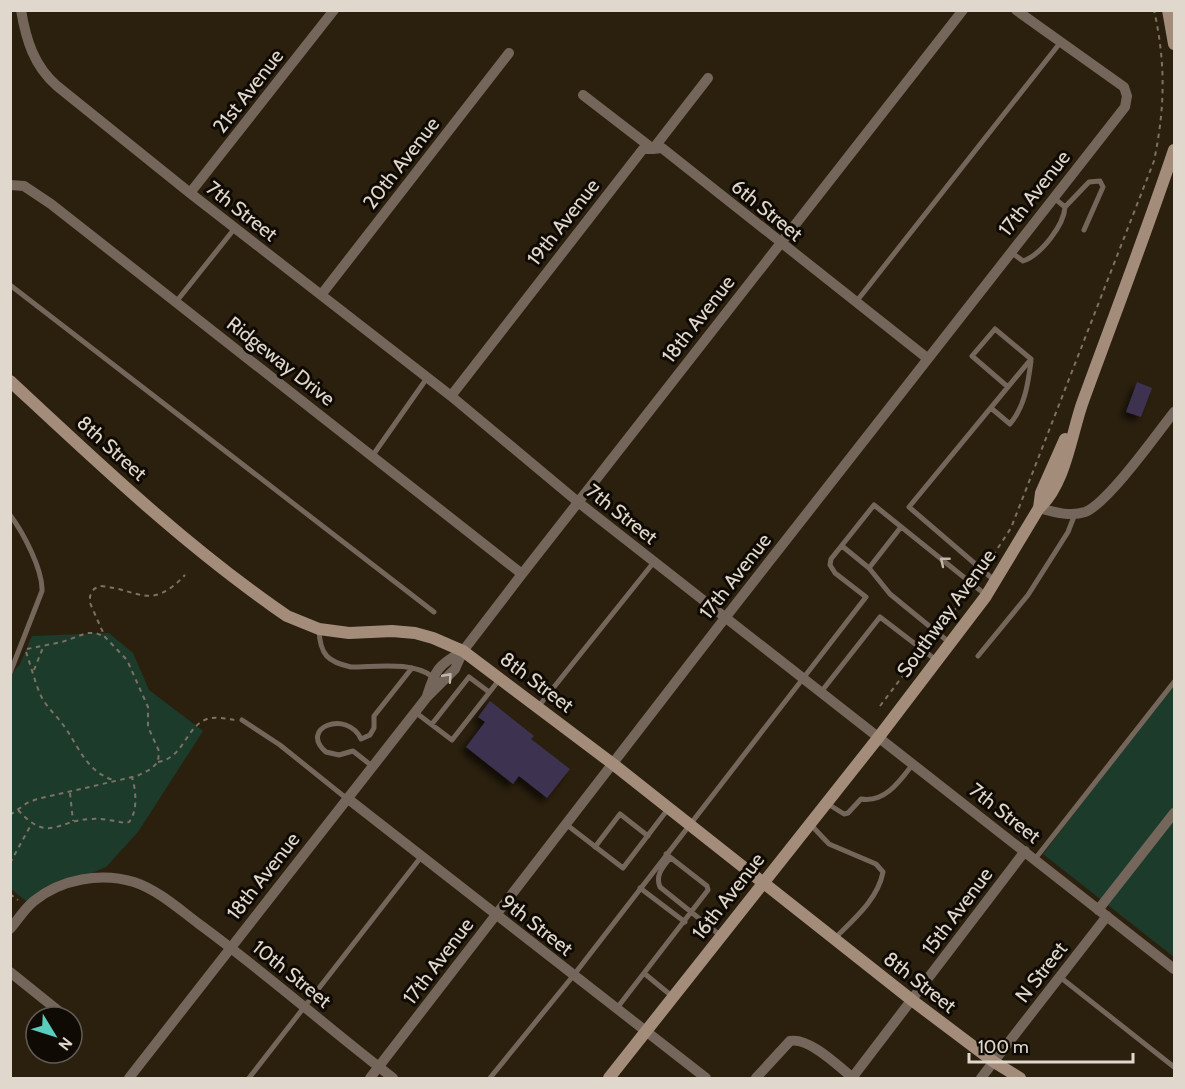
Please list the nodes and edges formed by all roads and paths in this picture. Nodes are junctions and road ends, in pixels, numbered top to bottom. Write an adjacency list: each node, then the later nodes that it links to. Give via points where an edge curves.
1 (21, 10): 15 (street, 7th Street, via 31,50 52,81)
2 (334, 10): 15 (street, 21st Avenue)
3 (963, 10): 20 (street, 18th Avenue)
4 (1016, 10): 7 (street)
5 (1154, 10): 42 (path, via 1164,85 1162,124 1154,161 1011,528)
6 (1168, 10): 8 (main road)
7 (1060, 43): 16 (street, 17th Avenue, via 1124,87 1127,96 1125,107); 25 (lane)
8 (1174, 44)
9 (508, 53): 23 (street, 20th Avenue)
10 (708, 78): 12 (street, 19th Avenue)
11 (583, 94): 12 (street, 6th Street)
12 (653, 148): 20 (street, 6th Street, via 662,148); 31 (street, 19th Avenue, via 643,149)
13 (1174, 150): 36 (main road, Southway Avenue, via 1134,269 1082,405 1041,493)
14 (13, 185): 24 (street, Ridgeway Drive, via 24,186 51,204)
15 (190, 193): 18 (street, 7th Street)
16 (1053, 198): 17 (lane); 21 (street, 17th Avenue)
17 (1065, 207): 19 (lane, via 1089,182 1100,181 1103,187); 21 (lane, via 1062,221 1041,250 1023,261)
18 (235, 228): 23 (street, 7th Street); 24 (lane)
19 (1084, 230)
20 (781, 244): 25 (street, 6th Street); 35 (street, 18th Avenue)
21 (1011, 252): 26 (street, 17th Avenue)
22 (10, 285): 48 (lane)
23 (321, 295): 28 (street, 7th Street)
24 (176, 302): 34 (street, Ridgeway Drive)
25 (856, 302): 26 (street, 6th Street)
26 (927, 358): 49 (street, 17th Avenue)
27 (1031, 359): 30 (lane); 30 (lane, via 995,329 972,356); 32 (lane, via 1027,388 1015,418 1010,424)
28 (427, 378): 31 (street, 7th Street); 34 (lane)
29 (10, 381): 50 (main road, 8th Street, via 164,522 274,607)
30 (1008, 387): 32 (lane)
31 (451, 396): 35 (street, 7th Street)
32 (991, 408): 46 (lane, via 909,507)
33 (1174, 412): 37 (street, via 1102,500)
34 (373, 455): 44 (street, Ridgeway Drive)
35 (578, 502): 41 (street, 7th Street); 44 (street, 18th Avenue)
36 (1039, 508): 37 (street); 46 (main road, Southway Avenue)
37 (1075, 514): 56 (lane, via 1028,595)
38 (10, 515): 54 (lane, via 20,528 43,581)
39 (901, 527): 40 (lane, via 874,505); 43 (lane); 47 (lane, one-way to 39)
40 (842, 546): 43 (lane); 63 (lane, via 830,565 866,597)
41 (654, 562): 49 (street, 7th Street); 68 (lane)
42 (987, 565)
43 (868, 568): 52 (lane, via 890,594)
44 (522, 574): 55 (street, 18th Avenue)
45 (185, 575): 51 (path, via 170,588 148,597 107,587 94,589 90,603)
46 (995, 581): 47 (main road, Southway Avenue)
47 (986, 596): 52 (main road, Southway Avenue)
48 (434, 612)
49 (725, 618): 63 (street, 7th Street); 76 (street, 17th Avenue)
50 (319, 629): 55 (main road, 8th Street, via 415,633); 58 (lane, via 325,655 343,665)
51 (105, 637): 53 (path, via 87,633); 75 (path, via 127,660 148,707 148,727 159,751)
52 (950, 643): 57 (main road, Southway Avenue)
53 (44, 645): 54 (path); 59 (path)
54 (23, 648): 59 (path); 60 (lane)
55 (463, 651): 61 (street, 18th Avenue, via 443,662); 62 (main road, 8th Street); 67 (street, 18th Avenue, one-way to 55, via 455,669)
56 (978, 656)
57 (937, 661): 66 (lane, via 880,617); 72 (main road, Southway Avenue)
58 (412, 668): 61 (lane); 73 (lane, via 375,716 370,735)
59 (33, 672): 80 (path, via 41,696 87,764)
60 (10, 673)
61 (433, 677): 67 (street, 18th Avenue)
62 (500, 678): 65 (lane); 68 (main road, 8th Street)
63 (803, 678): 66 (street, 7th Street); 90 (lane)
64 (1174, 682): 98 (lane)
65 (489, 692): 71 (lane, via 469,676); 71 (lane, via 452,740)
66 (820, 692): 72 (street, 7th Street)
67 (427, 697): 69 (street, 18th Avenue)
68 (538, 708): 76 (main road, 8th Street)
69 (415, 712): 71 (lane); 78 (street, 18th Avenue)
70 (242, 720): 75 (path, via 205,719 179,751); 82 (lane)
71 (432, 724)
72 (878, 738): 77 (street, 7th Street); 83 (main road, 16th Avenue)
73 (361, 739): 74 (lane); 74 (lane, via 356,730 341,724 328,724 318,733 318,742 326,752 339,755)
74 (353, 750): 78 (lane)
75 (158, 762): 79 (path)
76 (613, 764): 84 (main road, 8th Street); 92 (street, 17th Avenue)
77 (912, 764): 83 (lane, via 888,794 868,801 861,799 849,813); 95 (street, 7th Street)
78 (372, 766): 82 (street, 18th Avenue)
79 (132, 777): 80 (path); 88 (path, via 135,812 129,822 90,818)
80 (115, 781): 81 (path)
81 (70, 792): 85 (path, via 37,799); 88 (path)
82 (346, 798): 97 (street, 9th Street); 109 (street, 18th Avenue)
83 (826, 803): 91 (main road, 16th Avenue)
84 (669, 808): 90 (main road, 8th Street); 93 (lane)
85 (18, 810): 87 (path); 89 (path)
86 (1174, 813): 103 (street)
87 (10, 815)
88 (74, 821): 89 (path, via 46,829)
89 (32, 823): 99 (path)
90 (688, 824): 96 (lane); 100 (main road, 8th Street)
91 (810, 824): 100 (main road, 16th Avenue); 108 (lane, via 829,844 876,864 883,872 872,897)
92 (567, 825): 94 (lane); 104 (street, 17th Avenue)
93 (648, 836): 94 (lane, via 623,868); 94 (lane, via 620,814)
94 (595, 847)
95 (1025, 851): 98 (street, 7th Street); 116 (street, 15th Avenue)
96 (668, 856): 101 (lane); 102 (lane, via 658,883); 102 (lane, via 707,886)
97 (421, 857): 104 (street, 9th Street); 118 (lane)
98 (1035, 859): 103 (street, 7th Street)
99 (10, 863)
100 (762, 884): 107 (main road, 16th Avenue); 108 (main road, 8th Street)
101 (640, 888): 105 (lane); 113 (lane)
102 (692, 913): 105 (lane); 107 (lane)
103 (1102, 913): 110 (street, 7th Street); 114 (street, N Street)
104 (495, 915): 113 (street, 9th Street); 123 (street, 17th Avenue)
105 (685, 922): 112 (lane)
106 (10, 930): 109 (street, 10th Street, via 34,901 65,884 116,878 157,894)
107 (721, 936): 115 (main road, 16th Avenue)
108 (834, 939): 116 (main road, 8th Street)
109 (230, 947): 118 (street, 10th Street); 124 (street, 18th Avenue)
110 (1174, 969)
111 (10, 972): 117 (street)
112 (645, 974): 115 (lane); 119 (lane)
113 (573, 976): 119 (street, 9th Street); 128 (lane)
114 (1060, 977): 121 (street, N Street); 122 (lane)
115 (674, 997): 120 (main road, 16th Avenue)
116 (913, 1001): 121 (main road, 8th Street); 132 (street, 15th Avenue)
117 (51, 1005)
118 (305, 1008): 123 (street, 10th Street); 125 (lane)
119 (616, 1010): 120 (street, 9th Street)
120 (645, 1033): 129 (main road, 16th Avenue); 130 (street, 9th Street)
121 (994, 1062): 133 (street, N Street); 134 (main road, 8th Street)
122 (1174, 1067)
123 (379, 1068): 126 (street, 17th Avenue); 127 (street, 10th Street)
124 (129, 1078)
125 (249, 1078)
126 (370, 1078)
127 (393, 1078)
128 (490, 1078)
129 (609, 1078)
130 (706, 1078)
131 (756, 1078): 132 (street, via 790,1041 797,1039)
132 (853, 1078)
133 (981, 1078)
134 (1020, 1078)

